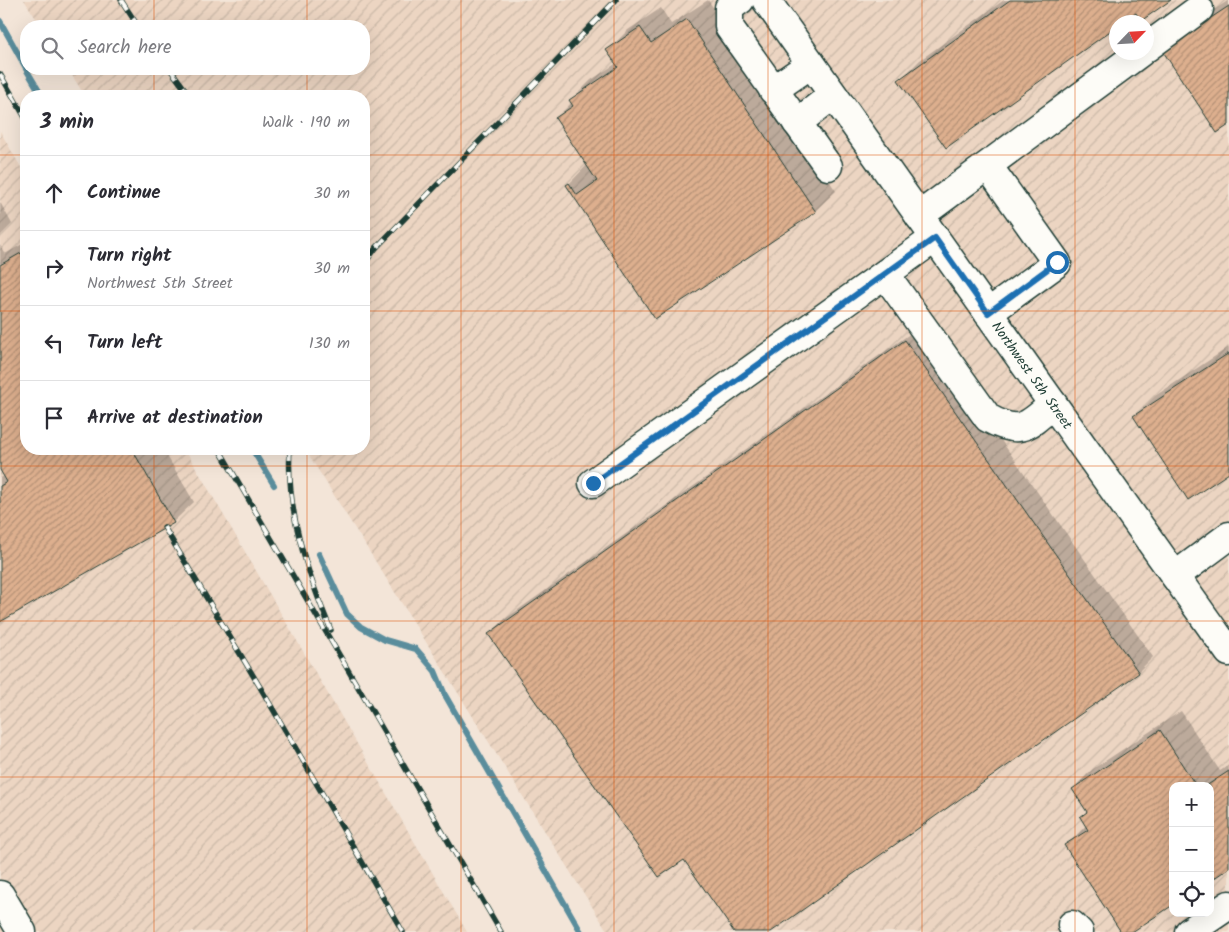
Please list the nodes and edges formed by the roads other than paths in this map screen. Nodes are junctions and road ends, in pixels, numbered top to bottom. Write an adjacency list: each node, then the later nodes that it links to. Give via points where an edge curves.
1 (740, 0): 7 (street, via 729,8 729,27)
2 (766, 0): 6 (street, Northwest 5th Street)
3 (1199, 9): 4 (street)
4 (1154, 42)
5 (1130, 60): 11 (street)
6 (811, 64): 7 (street); 8 (street, Northwest 5th Street)
7 (773, 90): 9 (street)
8 (833, 95): 9 (street); 12 (street, Northwest 5th Street)
9 (797, 123): 10 (street)
10 (828, 166)
11 (988, 166): 12 (street); 15 (street, via 1057,262)
12 (920, 216): 13 (street, Northwest 5th Street)
13 (935, 238): 14 (street); 15 (street, Northwest 5th Street)
14 (885, 274): 16 (street, via 988,418 1003,427 1016,429 1033,422); 17 (street)
15 (988, 313): 16 (street, Northwest 5th Street)
16 (1053, 404): 19 (street, Northwest 5th Street)
17 (593, 483)
18 (1229, 536): 19 (street)
19 (1175, 576): 20 (street, Northwest 5th Street)
20 (1229, 652)
21 (0, 895): 23 (street)
22 (1229, 905): 24 (street)
23 (22, 932)
24 (1189, 932)

